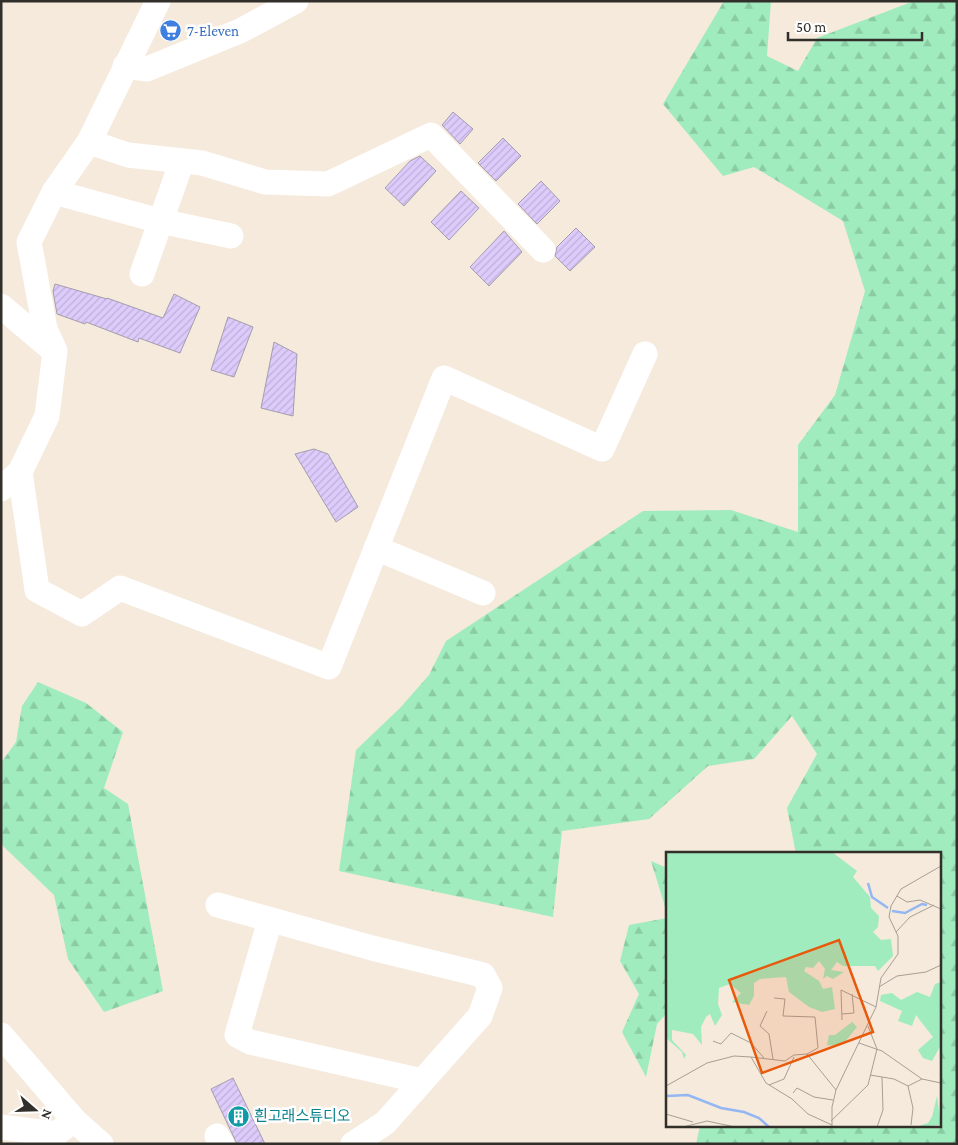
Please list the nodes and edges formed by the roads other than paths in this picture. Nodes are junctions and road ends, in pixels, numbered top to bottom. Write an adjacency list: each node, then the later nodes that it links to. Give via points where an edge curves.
1 (158, 1): 3 (street)
2 (296, 1): 3 (street, via 240,31 147,69)
3 (125, 66): 4 (street)
4 (89, 142): 5 (street, via 128,155); 6 (street)
5 (182, 161): 7 (street); 9 (street, via 202,163 265,182 328,184 430,135)
6 (54, 192): 7 (street); 12 (street, via 29,242 45,330)
7 (160, 221): 8 (street); 10 (street)
8 (231, 236)
9 (543, 250)
10 (142, 274)
11 (1, 306): 12 (street)
12 (55, 352): 14 (street, via 47,416)
13 (645, 354): 16 (street, via 602,449 444,378)
14 (20, 472): 15 (street); 16 (street, via 37,590 82,614 120,588 329,667)
15 (1, 489)
16 (376, 548): 17 (street)
17 (483, 593)
18 (218, 905): 19 (street)
19 (270, 920): 21 (street, via 237,1035 250,1042); 21 (street, via 484,975 490,988 480,1016)
20 (1, 1035): 22 (street)
21 (422, 1081): 25 (street, via 385,1123)
22 (74, 1120): 23 (street, via 56,1134); 24 (street)
23 (1, 1127)
24 (101, 1144)
25 (353, 1144)

